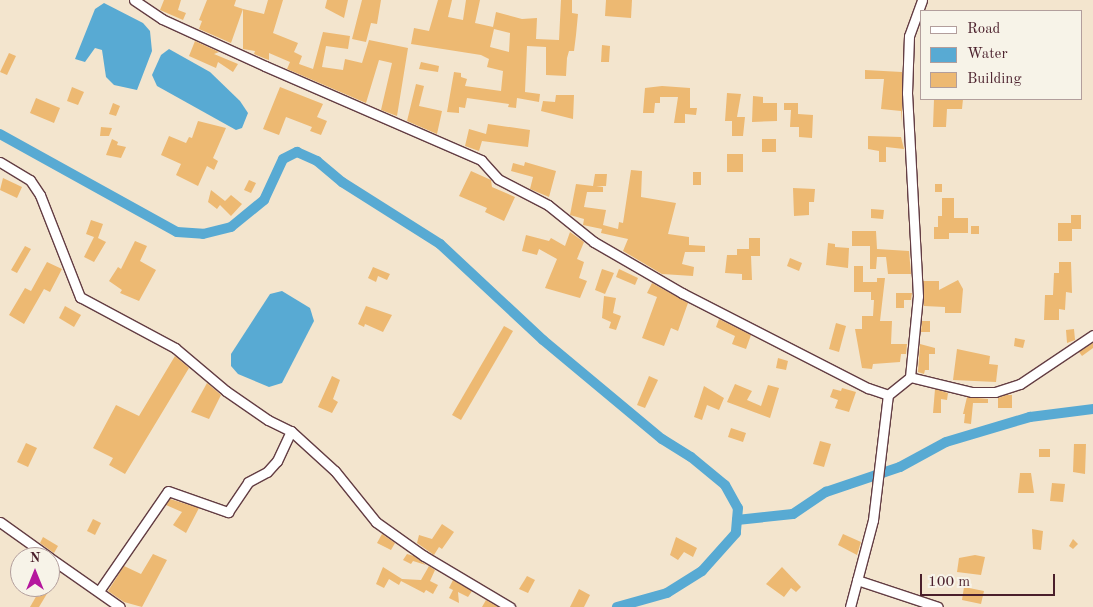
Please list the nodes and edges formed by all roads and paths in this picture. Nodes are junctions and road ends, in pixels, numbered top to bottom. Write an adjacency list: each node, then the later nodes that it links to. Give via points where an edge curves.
1 (134, 0): 6 (street, via 162,19 481,160 498,179 548,205 594,242 682,293 868,388)
2 (922, 0): 5 (street, via 916,7 909,36 908,84 918,296)
3 (0, 162): 7 (street, via 30,180 40,195 80,298 175,348 226,391 268,420)
4 (1093, 336): 5 (street, via 1020,384 995,392 972,392)
5 (910, 377): 6 (street)
6 (888, 395): 11 (street, via 874,520)
7 (291, 431): 12 (street, via 277,461 248,482 228,512 168,492); 14 (street, via 335,471 376,522 424,556)
8 (0, 522): 9 (street)
9 (34, 547)
10 (60, 565): 12 (street)
11 (857, 580): 15 (street); 16 (street)
12 (99, 591): 13 (street)
13 (120, 607)
14 (510, 607)
15 (850, 607)
16 (938, 607)

